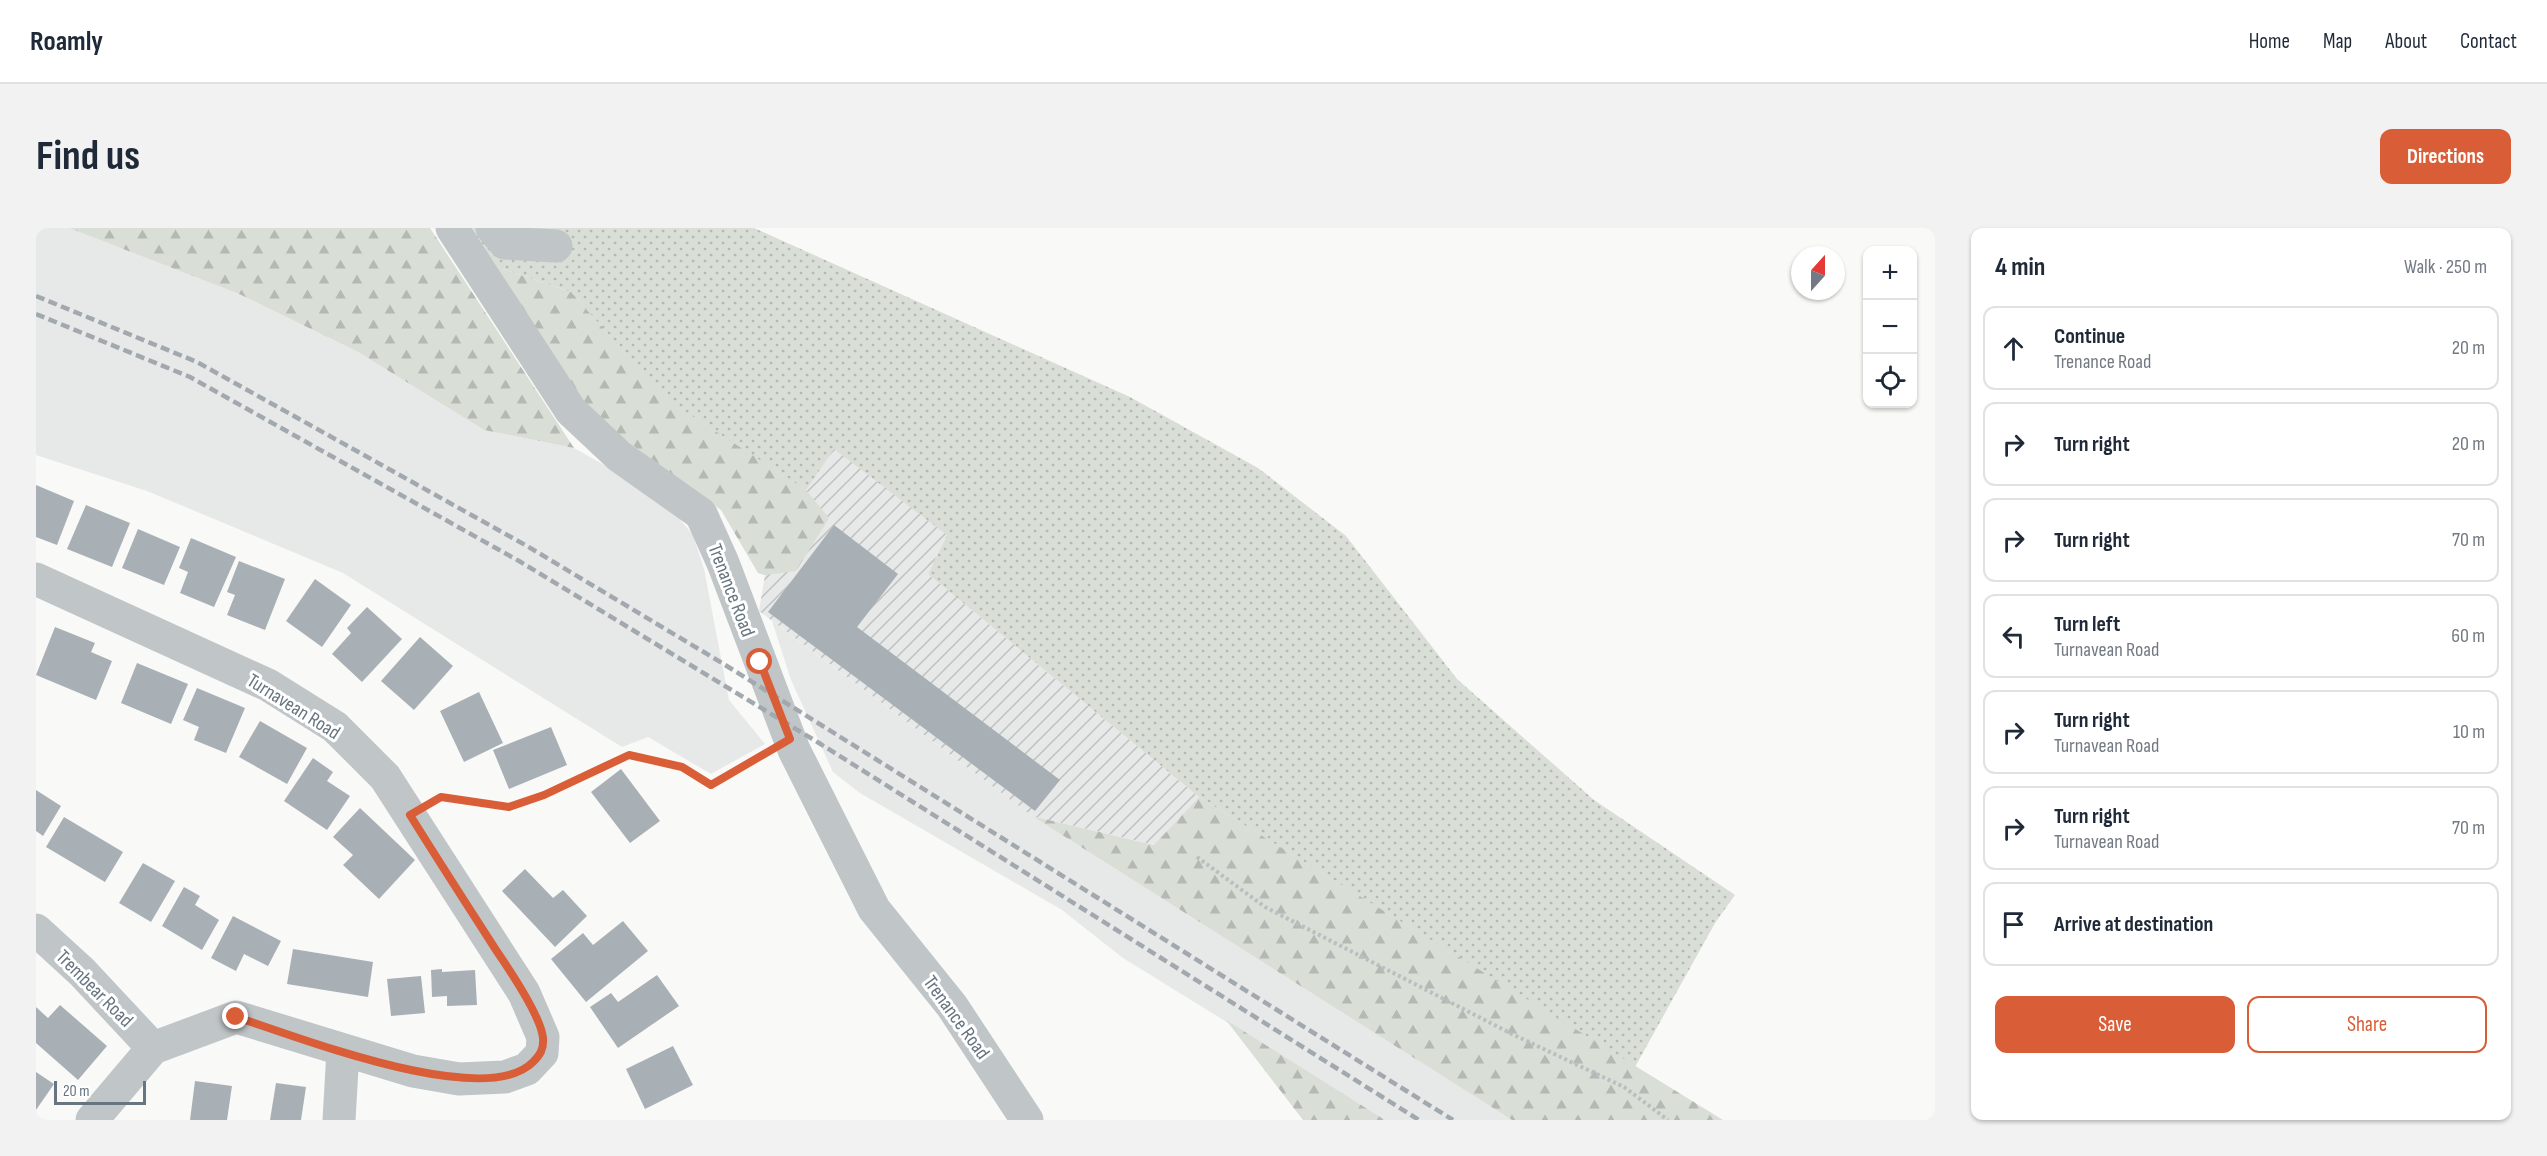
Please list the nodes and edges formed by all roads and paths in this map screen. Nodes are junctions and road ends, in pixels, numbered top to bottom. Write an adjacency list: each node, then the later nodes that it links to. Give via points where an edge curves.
1 (452, 228): 5 (street, Trenance Road, via 571,411 619,456 701,514)
2 (492, 228): 3 (street, via 506,243)
3 (556, 246)
4 (36, 579): 6 (street, Turnavean Road, via 268,686 335,727 385,777)
5 (790, 739): 6 (path, via 711,785 682,767 629,755 509,807 441,797); 13 (street, Trenance Road, via 874,909 952,1006)
6 (410, 815): 10 (street, Turnavean Road, via 524,993 543,1037 542,1053 526,1069 505,1077 459,1079 413,1071)
7 (1197, 857): 14 (path, via 1266,907 1624,1087)
8 (36, 930): 9 (street, Trembear Road, via 82,972)
9 (153, 1048): 10 (street, Turnavean Road, via 236,1017); 11 (street, Turnavean Road)
10 (343, 1051): 12 (street)
11 (92, 1120)
12 (339, 1120)
13 (1027, 1120)
14 (1668, 1120)

